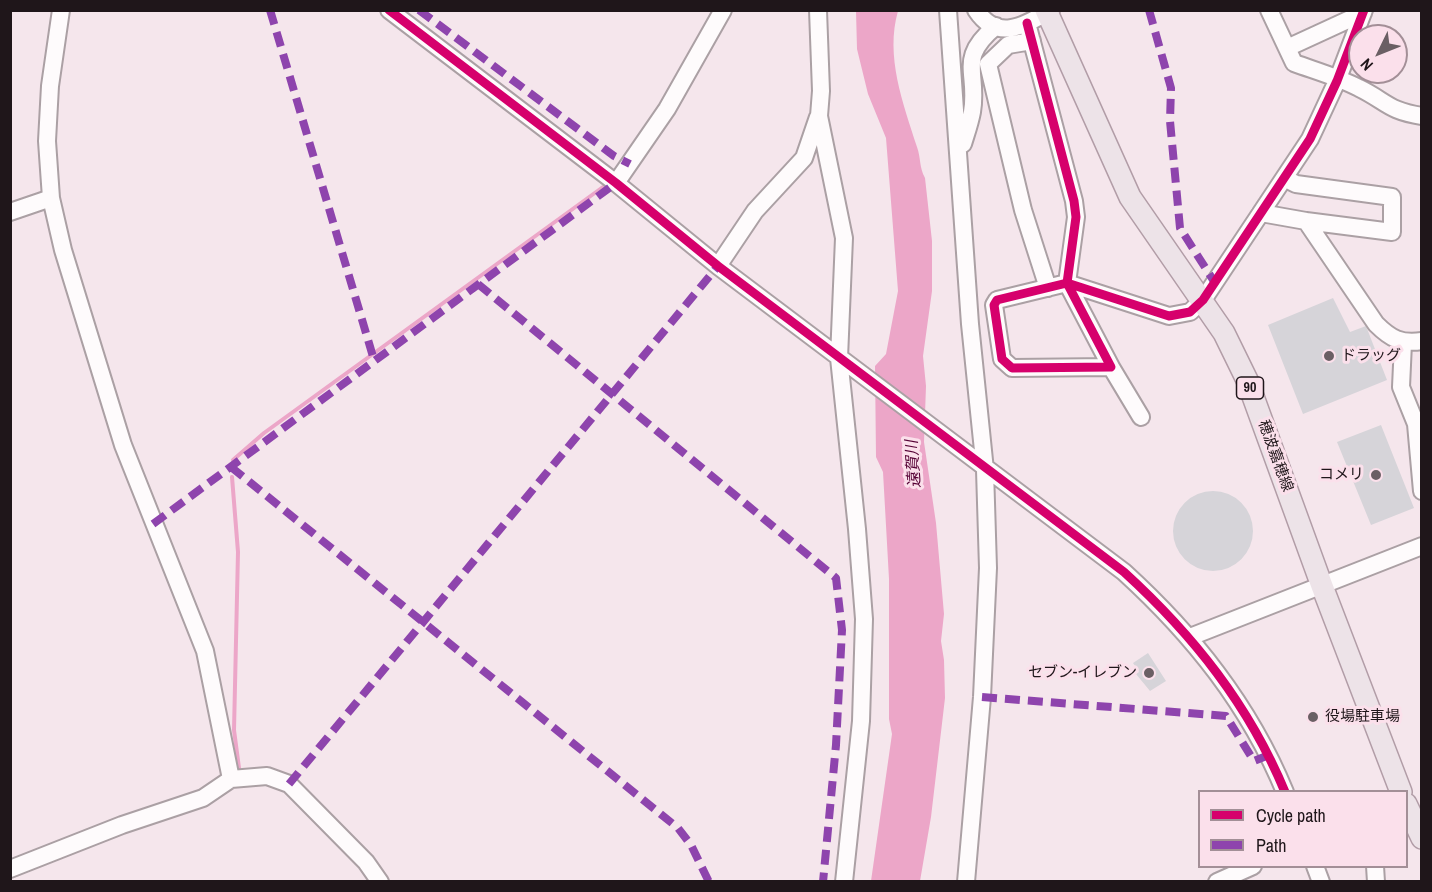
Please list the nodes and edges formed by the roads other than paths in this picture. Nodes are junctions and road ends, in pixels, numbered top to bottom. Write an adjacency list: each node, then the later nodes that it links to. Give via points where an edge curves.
1 (61, 10): 20 (street, via 46,141)
2 (389, 10): 19 (street)
3 (723, 10): 19 (street, via 667,109)
4 (818, 10): 15 (street)
5 (948, 10): 17 (street)
6 (976, 10): 11 (street)
7 (1048, 11): 10 (street); 27 (main road, 穂波嘉穂線 / 90, via 1131,196)
8 (1274, 12): 13 (street)
9 (1363, 12): 13 (street); 14 (street)
10 (1027, 24): 11 (street, via 1018,28); 12 (street)
11 (996, 26): 17 (street, via 981,39 970,64 973,111)
12 (1032, 41): 25 (street, via 1075,209); 26 (street, via 1008,45 988,64 1023,210)
13 (1287, 48): 14 (street, via 1294,63)
14 (1338, 78): 16 (street, via 1383,105 1403,114); 18 (street, via 1310,139)
15 (819, 116): 24 (street, via 804,158 755,211); 30 (street, via 844,238)
16 (1422, 116)
17 (959, 156): 33 (street)
18 (1284, 178): 22 (street); 23 (street, via 1296,184 1392,197 1392,232)
19 (616, 183): 24 (street)
20 (51, 198): 21 (street); 38 (street, via 123,445 205,651)
21 (10, 212)
22 (1261, 213): 23 (street); 27 (street)
23 (1306, 221): 29 (street, via 1376,324)
24 (718, 266): 30 (street)
25 (1067, 283): 26 (street); 27 (street, via 1169,316 1190,312); 31 (street)
26 (1048, 288): 31 (street, via 997,300 994,305 1002,359 1012,368)
27 (1203, 300): 36 (main road, 穂波嘉穂線 / 90, via 1247,380)
28 (1422, 341): 29 (street)
29 (1403, 343): 34 (street, via 1401,387 1416,424)
30 (844, 362): 33 (street); 47 (street, via 864,619 861,721)
31 (1111, 367): 32 (street)
32 (1141, 417)
33 (980, 465): 37 (street, via 1097,550 1162,606); 48 (street, via 988,568 982,697)
34 (1422, 491)
35 (1422, 546): 36 (street)
36 (1322, 586): 37 (street); 40 (main road, 穂波嘉穂線 / 90)
37 (1190, 637): 39 (street, via 1249,719)
38 (231, 779): 45 (street, via 203,798); 46 (street, via 267,776 289,784 366,862)
39 (1284, 790)
40 (1400, 790)
41 (1412, 812): 42 (main road)
42 (1422, 838)
43 (1251, 868): 49 (street)
44 (1315, 868): 50 (street)
45 (10, 869)
46 (380, 882)
47 (844, 882)
48 (966, 882)
49 (1217, 882)
50 (1321, 882)

